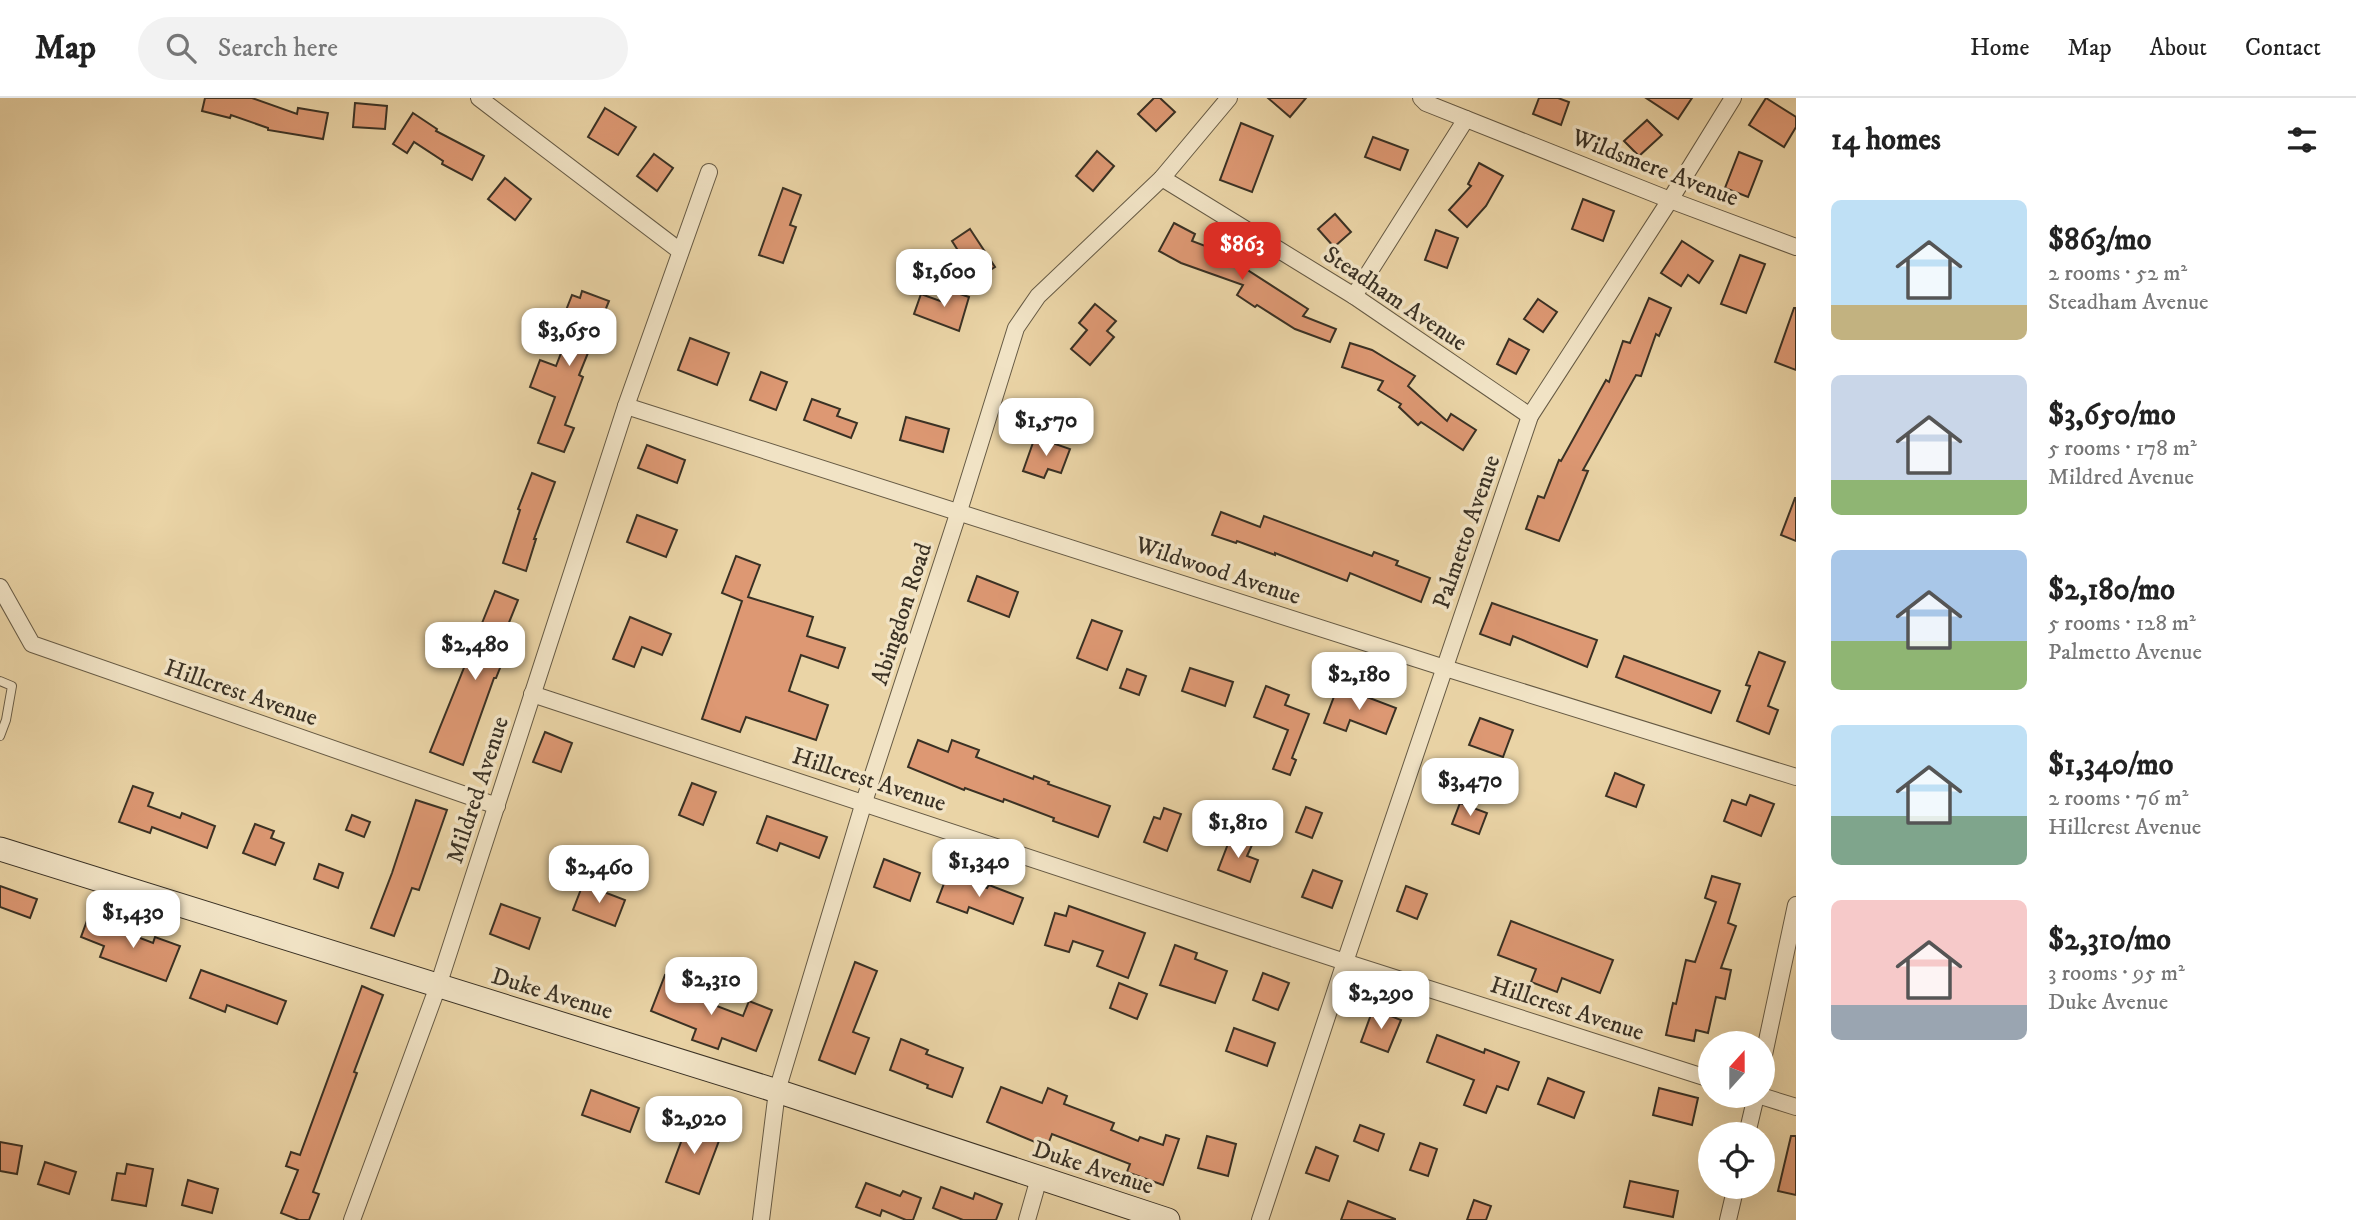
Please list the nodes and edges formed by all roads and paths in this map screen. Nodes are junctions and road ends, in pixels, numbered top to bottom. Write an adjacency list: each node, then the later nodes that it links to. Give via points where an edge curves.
1 (479, 98): 10 (street)
2 (1229, 98): 7 (street, Abingdon Road)
3 (1733, 98): 8 (street, Palmetto Avenue)
4 (1426, 100): 5 (street, Wildsmere Avenue)
5 (1466, 119): 8 (street, Wildsmere Avenue); 11 (street)
6 (709, 172): 10 (street, Mildred Avenue)
7 (1162, 178): 11 (street, Steadham Avenue); 14 (street, Abingdon Road, via 1038,296 1016,328)
8 (1670, 200): 9 (street, Wildsmere Avenue); 13 (street, Palmetto Avenue)
9 (1796, 247)
10 (680, 251): 12 (street, Mildred Avenue)
11 (1354, 296): 13 (street, Steadham Avenue)
12 (626, 406): 14 (street, Wildwood Avenue); 18 (street, Mildred Avenue)
13 (1530, 416): 16 (street, Palmetto Avenue)
14 (960, 511): 16 (street, Wildwood Avenue); 21 (street, Abingdon Road)
15 (0, 587): 22 (street, Hillcrest Avenue, via 32,644)
16 (1445, 668): 20 (street, Wildwood Avenue); 25 (street, Palmetto Avenue)
17 (0, 681): 19 (lane, via 12,686)
18 (532, 694): 21 (street, Hillcrest Avenue); 22 (street, Mildred Avenue)
19 (0, 736)
20 (1796, 777)
21 (864, 802): 25 (street, Hillcrest Avenue); 29 (street, Abingdon Road)
22 (497, 806): 26 (street, Mildred Avenue)
23 (0, 849): 26 (street, Duke Avenue)
24 (1796, 905): 27 (street)
25 (1345, 962): 28 (street, Hillcrest Avenue); 38 (street, Palmetto Avenue)
26 (438, 986): 29 (street, Duke Avenue); 34 (street, Mildred Avenue)
27 (1769, 1031)
28 (1698, 1075)
29 (777, 1091): 32 (street, Duke Avenue); 35 (street, Abingdon Road)
30 (1775, 1101): 31 (street)
31 (1796, 1107)
32 (1039, 1178): 36 (street); 37 (street, Duke Avenue)
33 (1733, 1199): 39 (street)
34 (352, 1220)
35 (761, 1220)
36 (1027, 1220)
37 (1168, 1220)
38 (1260, 1220)
39 (1728, 1220)

